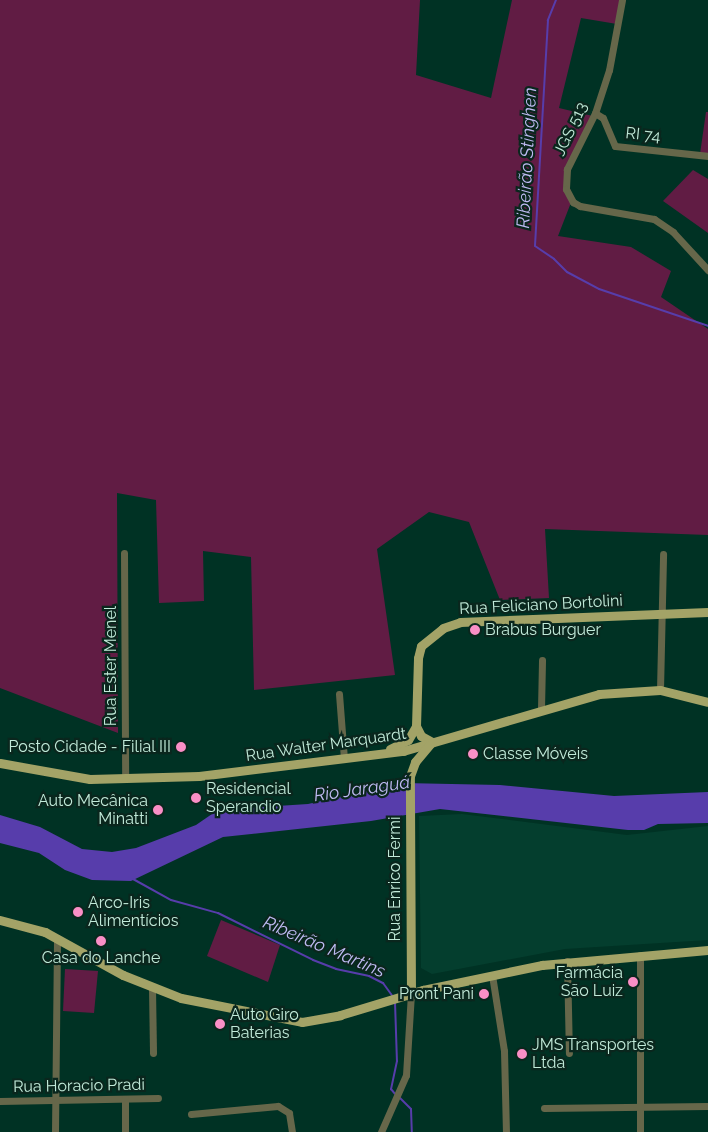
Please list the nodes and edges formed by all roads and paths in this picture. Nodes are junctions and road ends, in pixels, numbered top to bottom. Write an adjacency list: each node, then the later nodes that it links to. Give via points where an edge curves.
1 (622, 0): 2 (street, JGS 513, via 609,70)
2 (595, 113): 3 (street, RI 74, via 603,118 615,146); 4 (street, JGS 513, via 567,169 569,197 588,209 654,219 673,232)
3 (708, 156)
4 (708, 270)
5 (124, 553): 19 (street, Rua Ester Menel)
6 (663, 554): 8 (street)
7 (708, 612): 8 (main road, Rua Feliciano Bortolini)
8 (661, 615): 10 (street); 14 (main road, Rua Feliciano Bortolini, via 460,622 443,628 422,646 418,658)
9 (542, 660): 13 (street)
10 (660, 690): 12 (main road, Rua Walter Marquardt); 13 (main road, Rua Walter Marquardt, via 599,694)
11 (338, 694): 17 (street)
12 (708, 702)
13 (541, 709): 15 (main road, Rua Walter Marquardt)
14 (416, 726): 15 (main road, via 421,736); 16 (main road, via 404,742)
15 (432, 742): 16 (main road, Rua Walter Marquardt); 27 (main road, Rua Enrico Fermi, via 415,762 410,777)
16 (378, 754): 17 (main road, Rua Walter Marquardt)
17 (344, 759): 19 (main road, Rua Walter Marquardt, via 199,776)
18 (0, 763): 19 (main road, Rua Walter Marquardt, via 90,779)
19 (125, 779)
20 (0, 920): 21 (main road)
21 (57, 938): 26 (main road); 32 (street)
22 (708, 950): 23 (main road)
23 (640, 955): 24 (main road); 34 (street)
24 (567, 961): 25 (main road); 29 (street)
25 (492, 975): 27 (main road); 42 (street, via 504,1051)
26 (152, 988): 27 (main road, via 188,1000 302,1022 340,1015); 28 (street)
27 (411, 993): 41 (street, via 407,1066 400,1092)
28 (153, 1053)
29 (569, 1053)
30 (158, 1098): 31 (street, Rua Horacio Pradi)
31 (125, 1099): 32 (street, Rua Horacio Pradi); 39 (street)
32 (55, 1100): 33 (street, Rua Horacio Pradi); 38 (street)
33 (0, 1101)
34 (640, 1106): 35 (street); 36 (street); 43 (street)
35 (708, 1106)
36 (544, 1108)
37 (191, 1114): 40 (street, via 278,1106 289,1113)
38 (55, 1132)
39 (125, 1132)
40 (292, 1132)
41 (381, 1132)
42 (506, 1132)
43 (640, 1132)

